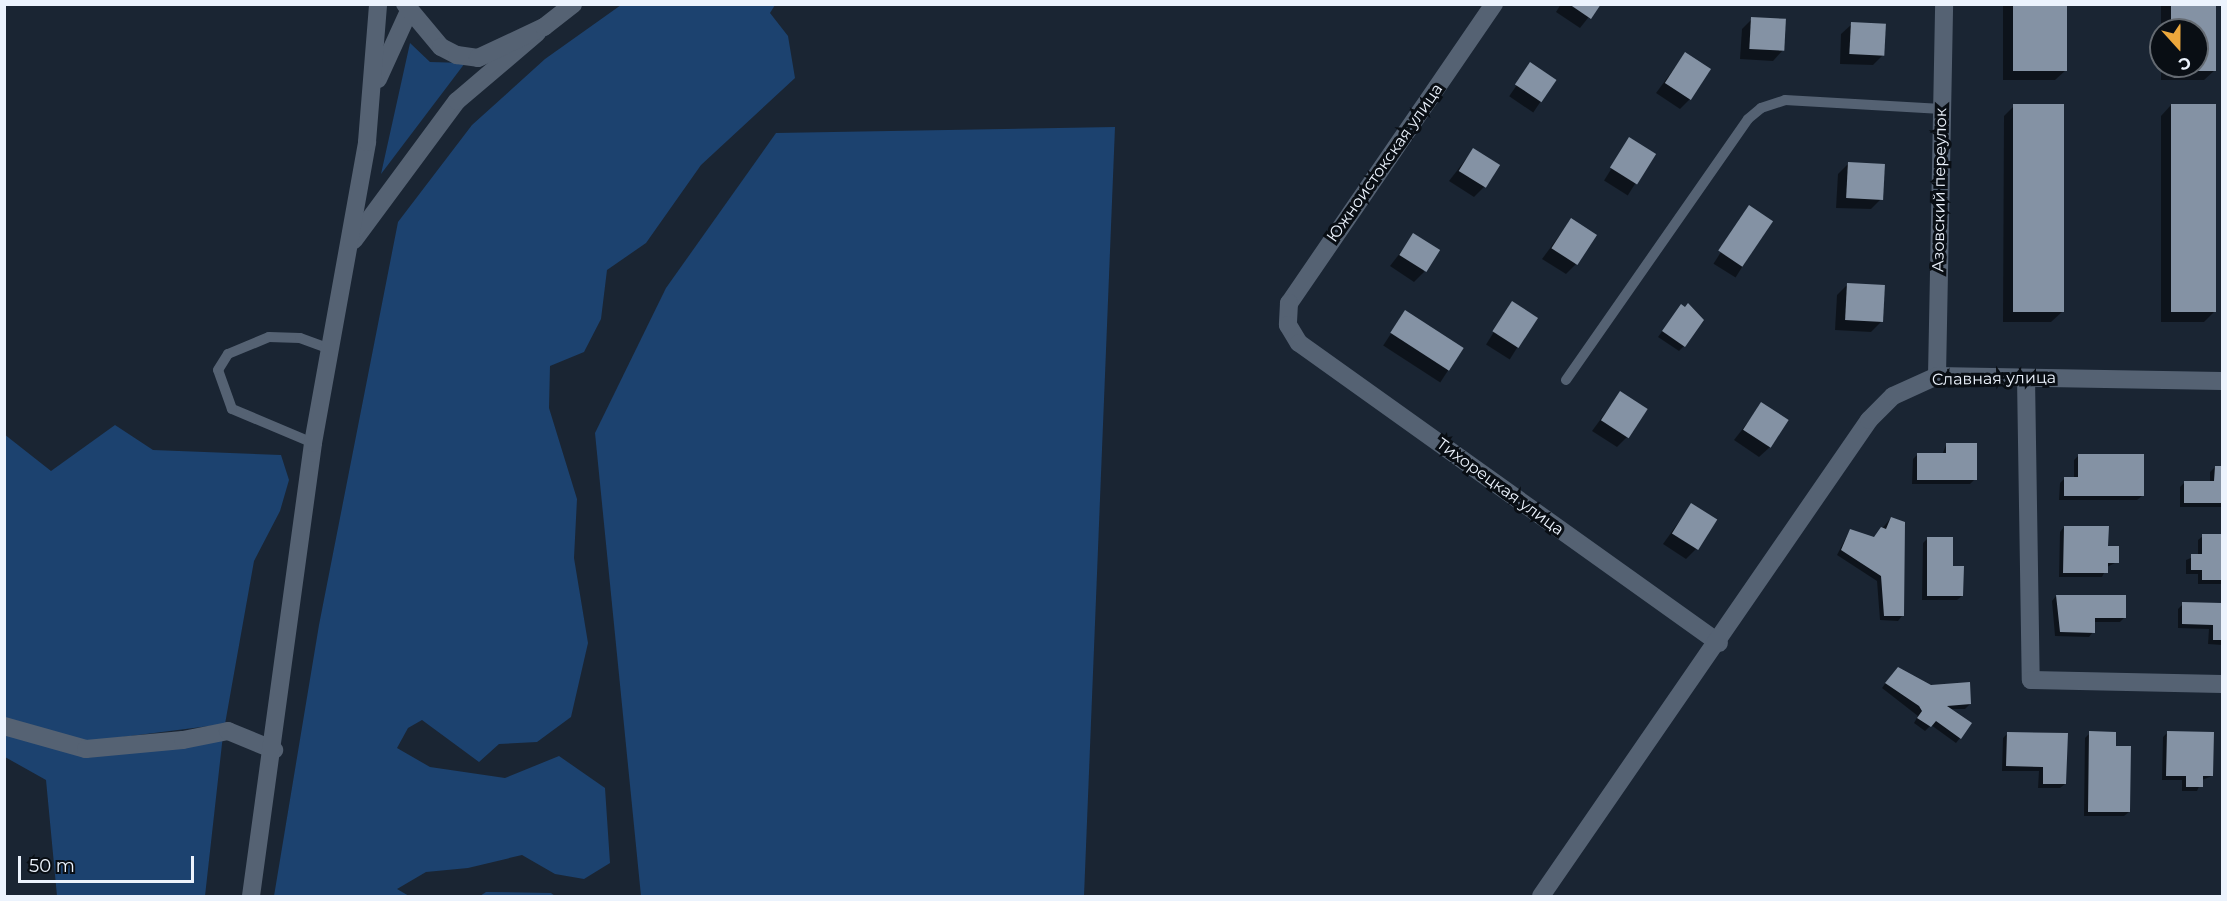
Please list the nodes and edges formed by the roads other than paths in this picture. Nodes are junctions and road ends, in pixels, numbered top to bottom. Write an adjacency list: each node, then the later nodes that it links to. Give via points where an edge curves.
1 (378, 4): 7 (street)
2 (573, 4): 6 (street)
3 (1494, 4): 10 (street, Южноистокская улица, via 1289,303)
4 (1944, 4): 8 (street, Азовский переулок)
5 (408, 7): 6 (street, via 441,47 457,55 478,58); 7 (street)
6 (544, 27): 9 (street, via 457,101)
7 (374, 89): 9 (street)
8 (1942, 109): 12 (street, Азовский переулок); 14 (lane, via 1785,100 1761,108 1749,119)
9 (351, 244): 11 (street)
10 (1288, 325): 17 (street, Тихорецкая улица, via 1299,343)
11 (330, 349): 16 (street); 16 (lane, via 300,338 269,337 228,354 218,370 232,409)
12 (1937, 376): 13 (street, Славная улица); 17 (street, Славная улица, via 1900,391 1869,420)
13 (2026, 378): 15 (street, Славная улица); 18 (street, via 2031,680)
14 (1566, 380)
15 (2223, 381)
16 (313, 443): 20 (street)
17 (1719, 643): 22 (street, Славная улица)
18 (2223, 684)
19 (4, 726): 20 (street, via 86,749 183,740 228,731)
20 (274, 750): 21 (street)
21 (251, 897)
22 (1541, 897)

